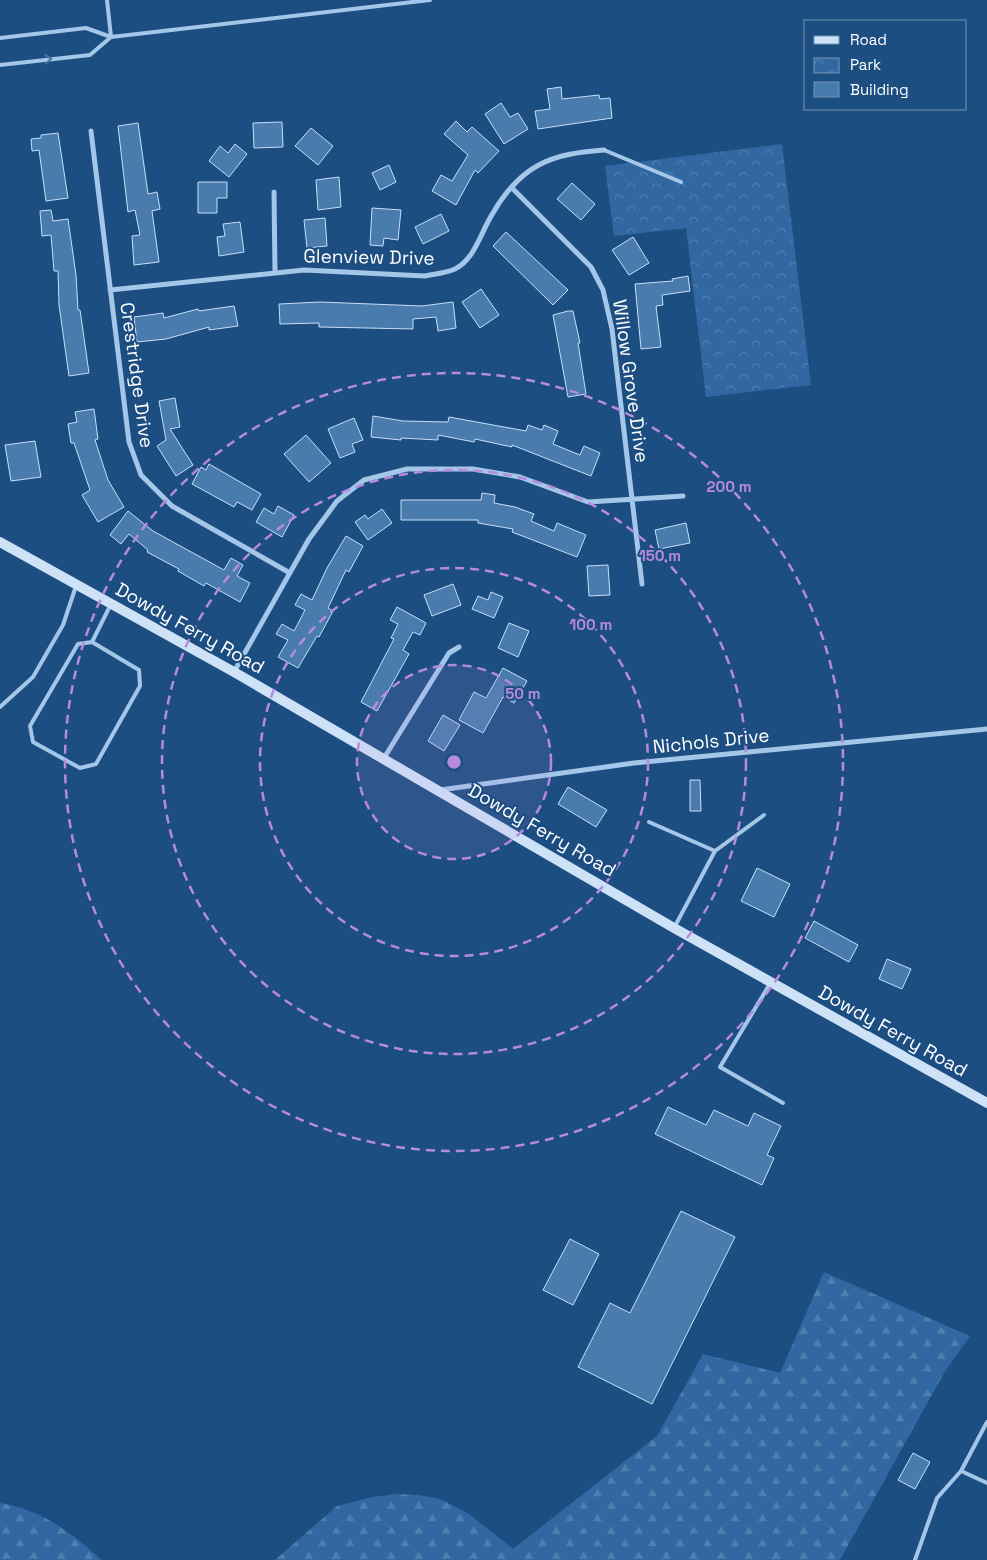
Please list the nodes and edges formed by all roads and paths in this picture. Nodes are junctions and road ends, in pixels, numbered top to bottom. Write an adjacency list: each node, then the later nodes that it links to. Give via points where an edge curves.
1 (107, 0): 3 (lane)
2 (430, 0): 3 (lane)
3 (111, 37): 4 (lane, via 86,28); 5 (lane, one-way to 3, via 90,55)
4 (0, 38)
5 (0, 65)
6 (91, 131): 12 (street, Crestridge Drive)
7 (604, 150): 8 (lane); 9 (street, Glenview Drive, via 551,159 536,166)
8 (681, 182)
9 (512, 188): 11 (street, Glenview Drive, via 492,214 468,259 456,269 425,276 304,270); 14 (street, Willow Grove Drive, via 584,260 602,290 612,329)
10 (274, 192): 11 (street)
11 (275, 272): 12 (street, Glenview Drive)
12 (110, 290): 16 (street, Crestridge Drive, via 129,442 141,474 172,506)
13 (683, 496): 14 (street)
14 (633, 499): 16 (street, via 588,502 520,477 473,469 407,469 381,474 364,480 338,501 308,539); 17 (street, Willow Grove Drive)
15 (0, 542): 18 (street, Dowdy Ferry Road)
16 (290, 573): 22 (street)
17 (642, 584)
18 (76, 585): 19 (street, Dowdy Ferry Road); 23 (lane, via 63,625 33,677)
19 (111, 604): 20 (lane); 22 (street, Dowdy Ferry Road)
20 (92, 642): 20 (lane, via 78,644 30,726 33,742 80,768 96,764 140,686 139,670)
21 (460, 647): 25 (street, via 449,653)
22 (234, 672): 25 (street, Dowdy Ferry Road)
23 (0, 707)
24 (987, 729): 26 (street, Nichols Drive, via 634,763)
25 (384, 758): 26 (street, Dowdy Ferry Road)
26 (440, 790): 30 (street, Dowdy Ferry Road)
27 (764, 816): 29 (lane)
28 (649, 822): 29 (lane)
29 (715, 852): 30 (lane)
30 (674, 928): 31 (street, Dowdy Ferry Road)
31 (771, 982): 32 (lane, via 720,1067); 33 (street, Dowdy Ferry Road)
32 (783, 1103)
33 (987, 1104)
34 (987, 1422): 35 (lane)
35 (961, 1471): 36 (lane); 37 (lane, via 937,1498)
36 (987, 1483)
37 (915, 1560)

